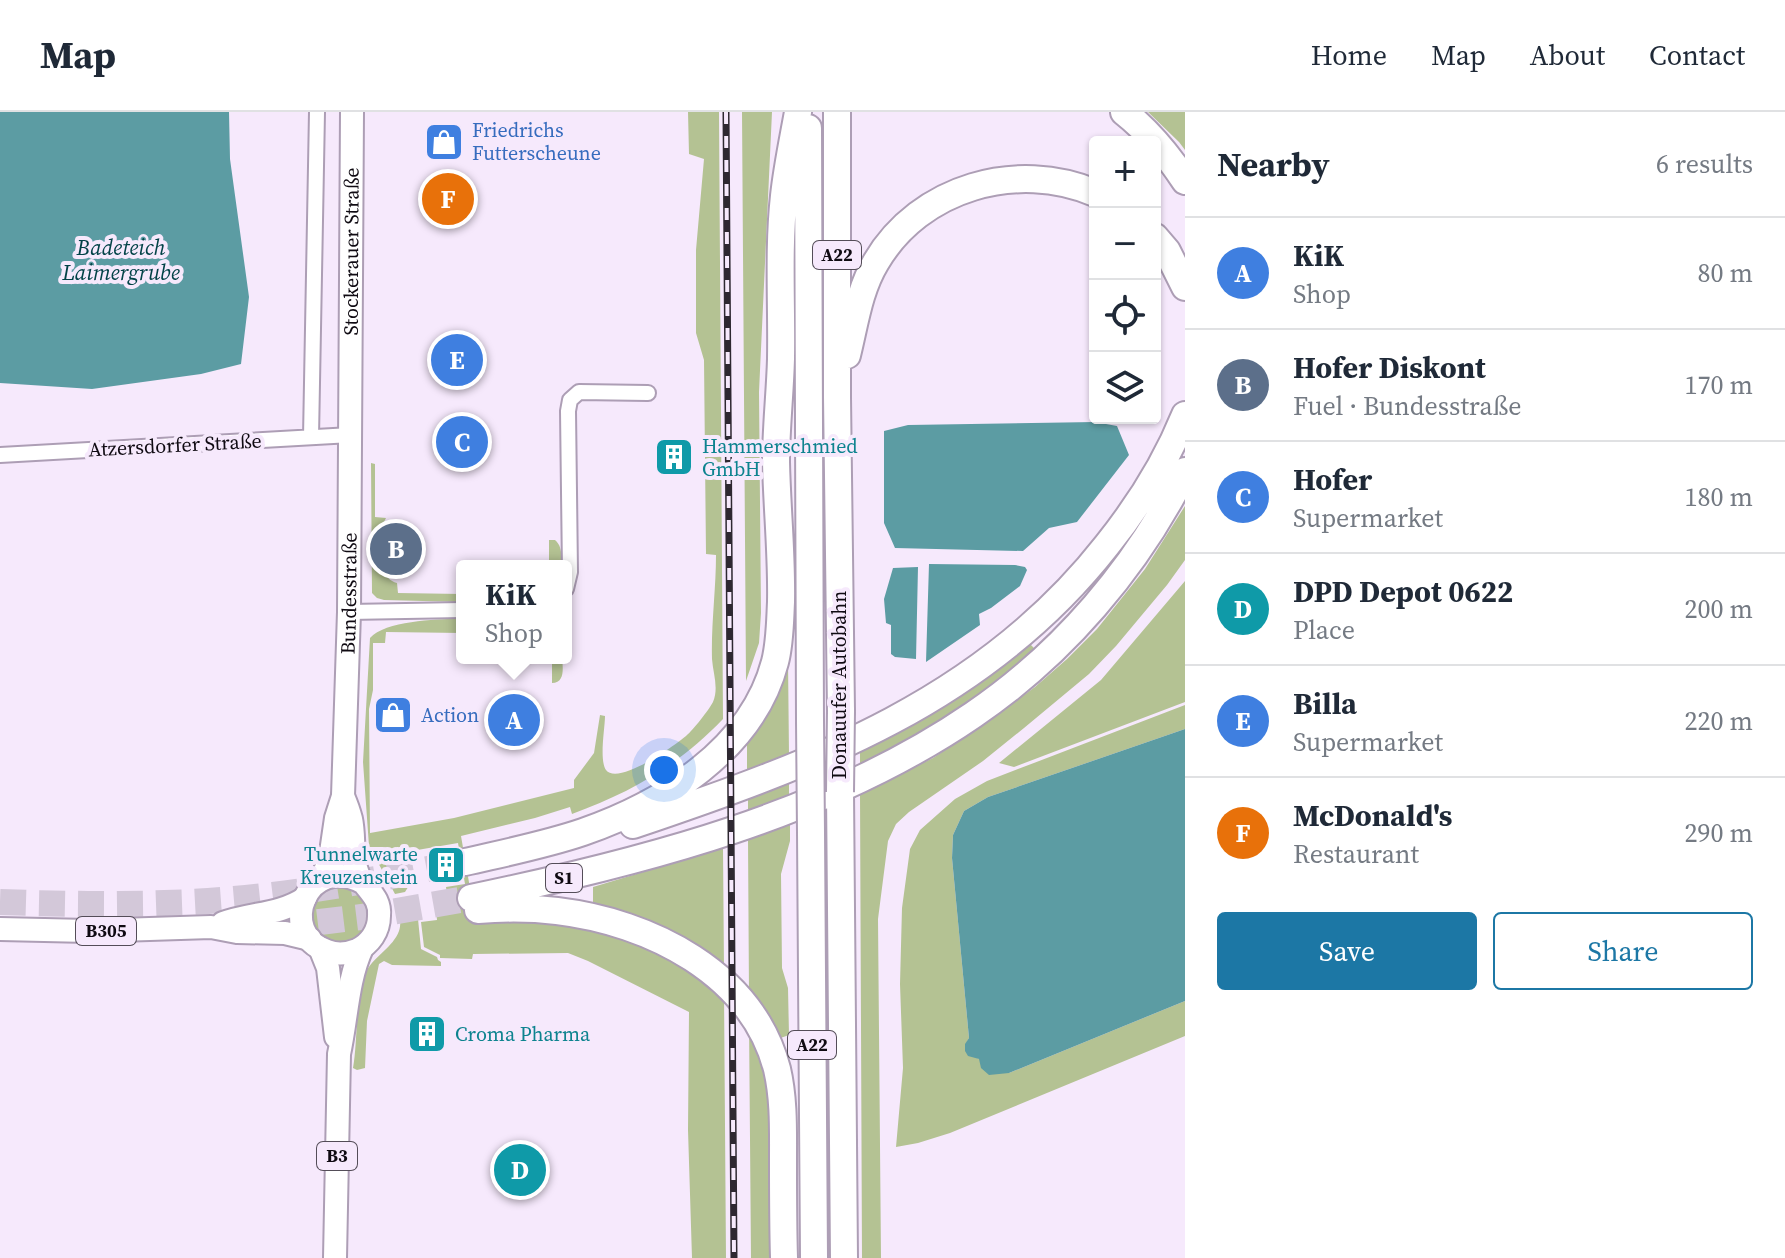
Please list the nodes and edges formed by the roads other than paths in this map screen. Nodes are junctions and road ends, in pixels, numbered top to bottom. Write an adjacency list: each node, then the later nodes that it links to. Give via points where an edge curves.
1 (317, 112): 16 (street)
2 (352, 112): 11 (main road, Stockerauer Straße / B3)
3 (798, 112): 23 (highway, S1, via 780,263 776,460 781,586 775,662 751,717 731,741 685,780 643,806)
4 (808, 112): 35 (highway, Donauufer Autobahn / A22, bridge)
5 (837, 112): 13 (highway, Donauufer Autobahn / A22)
6 (1124, 112): 7 (highway, via 1149,134)
7 (1185, 181)
8 (1089, 191): 13 (highway, via 1057,180 1006,179 956,193 919,214 883,251 868,278)
9 (1161, 244): 10 (highway)
10 (1185, 287)
11 (351, 392): 15 (main road, Bundesstraße / B3)
12 (648, 393): 19 (street, via 579,392 570,400)
13 (837, 397): 36 (highway, Donauufer Autobahn / A22, bridge)
14 (1185, 415): 23 (highway, via 1158,471 1097,559 1022,635 972,674 902,716 763,779 633,825)
15 (351, 435): 16 (street, Atzersdorfer Straße); 21 (main road, Bundesstraße / B3)
16 (311, 437): 17 (street, Atzersdorfer Straße)
17 (0, 455)
18 (1185, 471): 34 (highway, S1, via 1148,535 1077,625 975,714 913,752 766,818 472,904 557,910 623,926 686,954 744,1001 770,1048 781,1095)
19 (570, 560)
20 (456, 610): 21 (street)
21 (349, 612): 22 (main road, Bundesstraße / B3)
22 (343, 796): 25 (main road, B3); 26 (main road, B3)
23 (581, 832): 24 (highway, S1)
24 (465, 862)
25 (321, 880): 26 (main road, via 343,875); 27 (main road, B3)
26 (364, 883): 31 (main road, B3, via 377,899 380,920)
27 (305, 898): 28 (main road, B305, via 280,910); 30 (main road, B3, via 301,919)
28 (211, 927): 29 (main road, B305); 30 (main road, B305, via 285,933)
29 (0, 929)
30 (315, 944): 31 (main road, via 341,954); 32 (main road, B3, via 328,968)
31 (362, 948): 32 (main road, B3, via 352,972)
32 (339, 1054): 33 (main road, B3)
33 (335, 1258)
34 (784, 1258)
35 (814, 1258)
36 (844, 1258)

